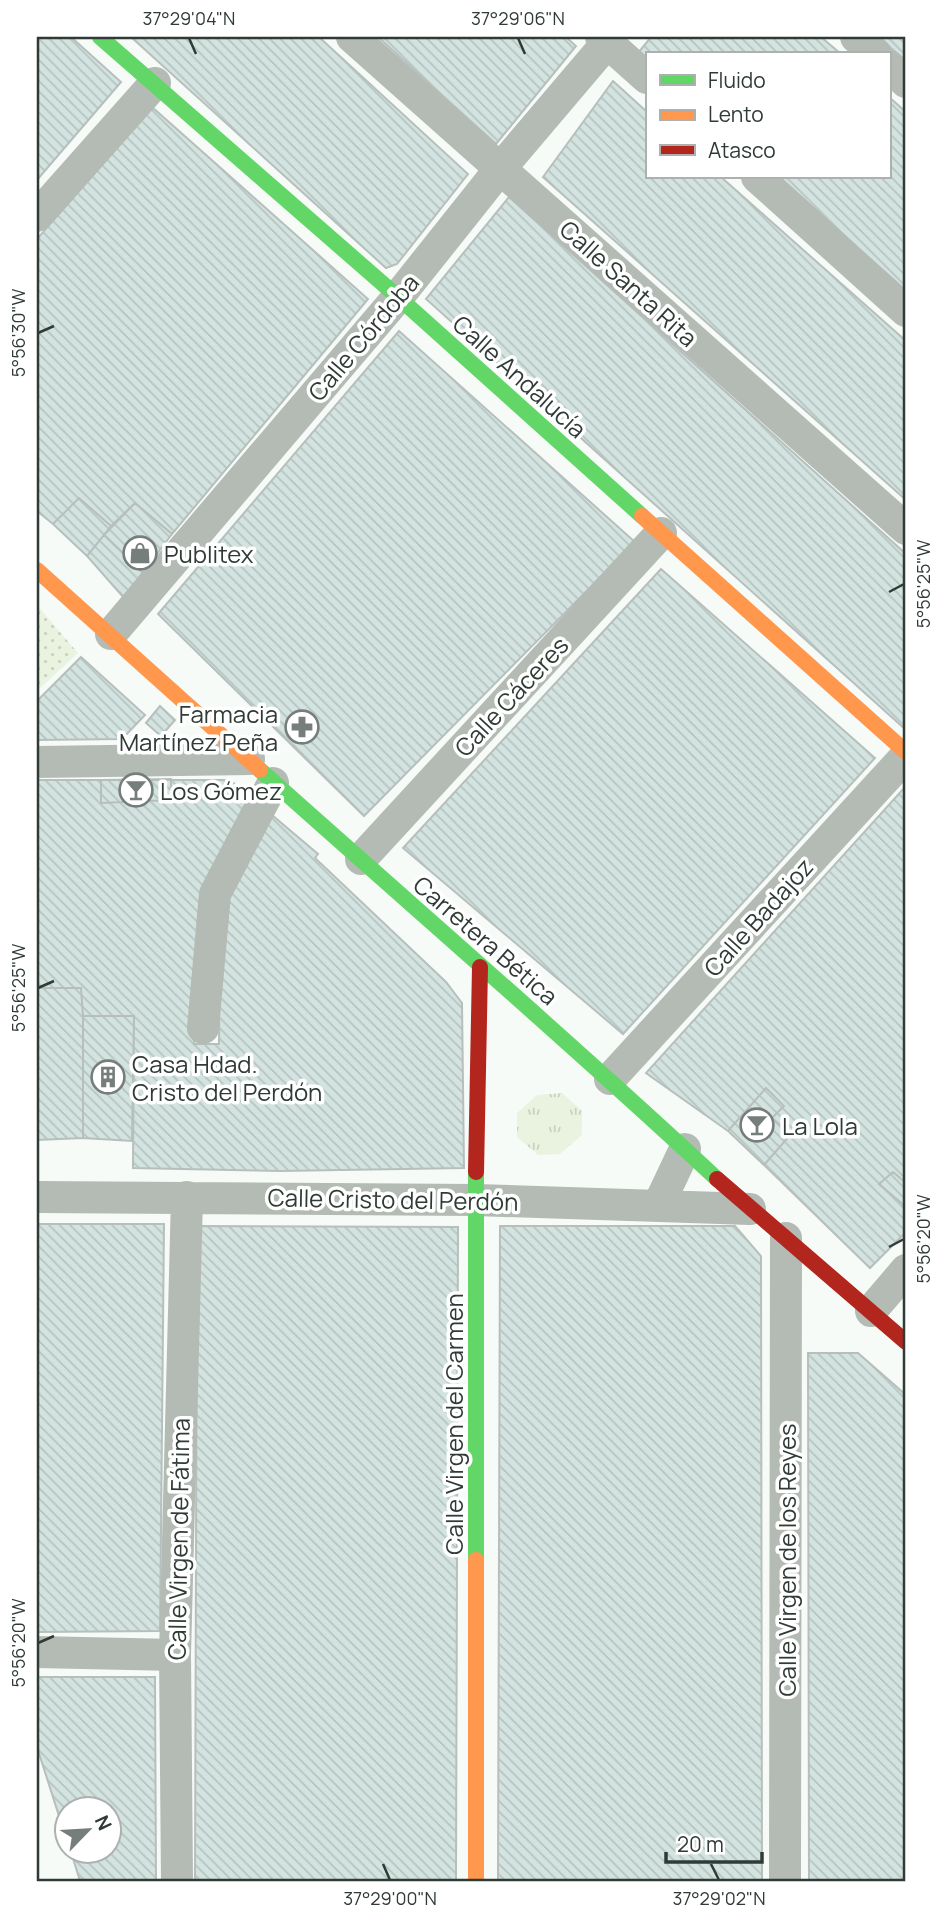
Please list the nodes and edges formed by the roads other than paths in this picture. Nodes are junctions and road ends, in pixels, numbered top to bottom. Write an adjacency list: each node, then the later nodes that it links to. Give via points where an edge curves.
1 (100, 37): 9 (street, Calle Andalucía)
2 (352, 37): 10 (street, Calle Santa Rita)
3 (856, 37): 5 (street)
4 (607, 39): 7 (street); 10 (street, Calle Córdoba)
5 (874, 52)
6 (890, 67): 8 (street)
7 (646, 77)
8 (906, 82)
9 (155, 83): 12 (street); 13 (street, Calle Andalucía)
10 (500, 169): 13 (street, Calle Córdoba); 15 (street, Calle Santa Rita)
11 (758, 178): 14 (street)
12 (37, 216)
13 (398, 298): 16 (street, Calle Andalucía); 18 (street, Calle Córdoba)
14 (906, 311)
15 (906, 529)
16 (661, 533): 19 (street, Calle Andalucía); 23 (street, Calle Cáceres)
17 (37, 570): 18 (street, Carretera Bética)
18 (111, 634): 20 (street, Carretera Bética)
19 (906, 754): 26 (street, Calle Badajoz)
20 (250, 759): 21 (street); 22 (street, Carretera Bética)
21 (37, 762)
22 (273, 783): 23 (street, Carretera Bética); 25 (street, via 215,894)
23 (361, 859): 24 (street, Carretera Bética)
24 (480, 967): 26 (street, Carretera Bética); 30 (street, Calle Virgen del Carmen)
25 (203, 1028)
26 (610, 1079): 27 (street, Carretera Bética)
27 (685, 1149): 31 (street); 32 (street, Carretera Bética)
28 (37, 1197): 29 (street, Calle Cristo del Perdón)
29 (187, 1197): 30 (street, Calle Cristo del Perdón); 38 (street, Calle Virgen de Fátima)
30 (476, 1200): 31 (street, Calle Cristo del Perdón); 40 (street, Calle Virgen del Carmen)
31 (659, 1204): 32 (street, Calle Cristo del Perdón)
32 (750, 1209): 33 (street, Carretera Bética)
33 (786, 1238): 35 (street, Carretera Bética); 41 (street, Calle Virgen de los Reyes)
34 (906, 1270): 35 (street)
35 (871, 1311): 36 (street, Carretera Bética)
36 (906, 1342)
37 (37, 1652): 38 (street)
38 (175, 1656): 39 (street, Calle Virgen de Fátima)
39 (177, 1881)
40 (476, 1881)
41 (785, 1881)

